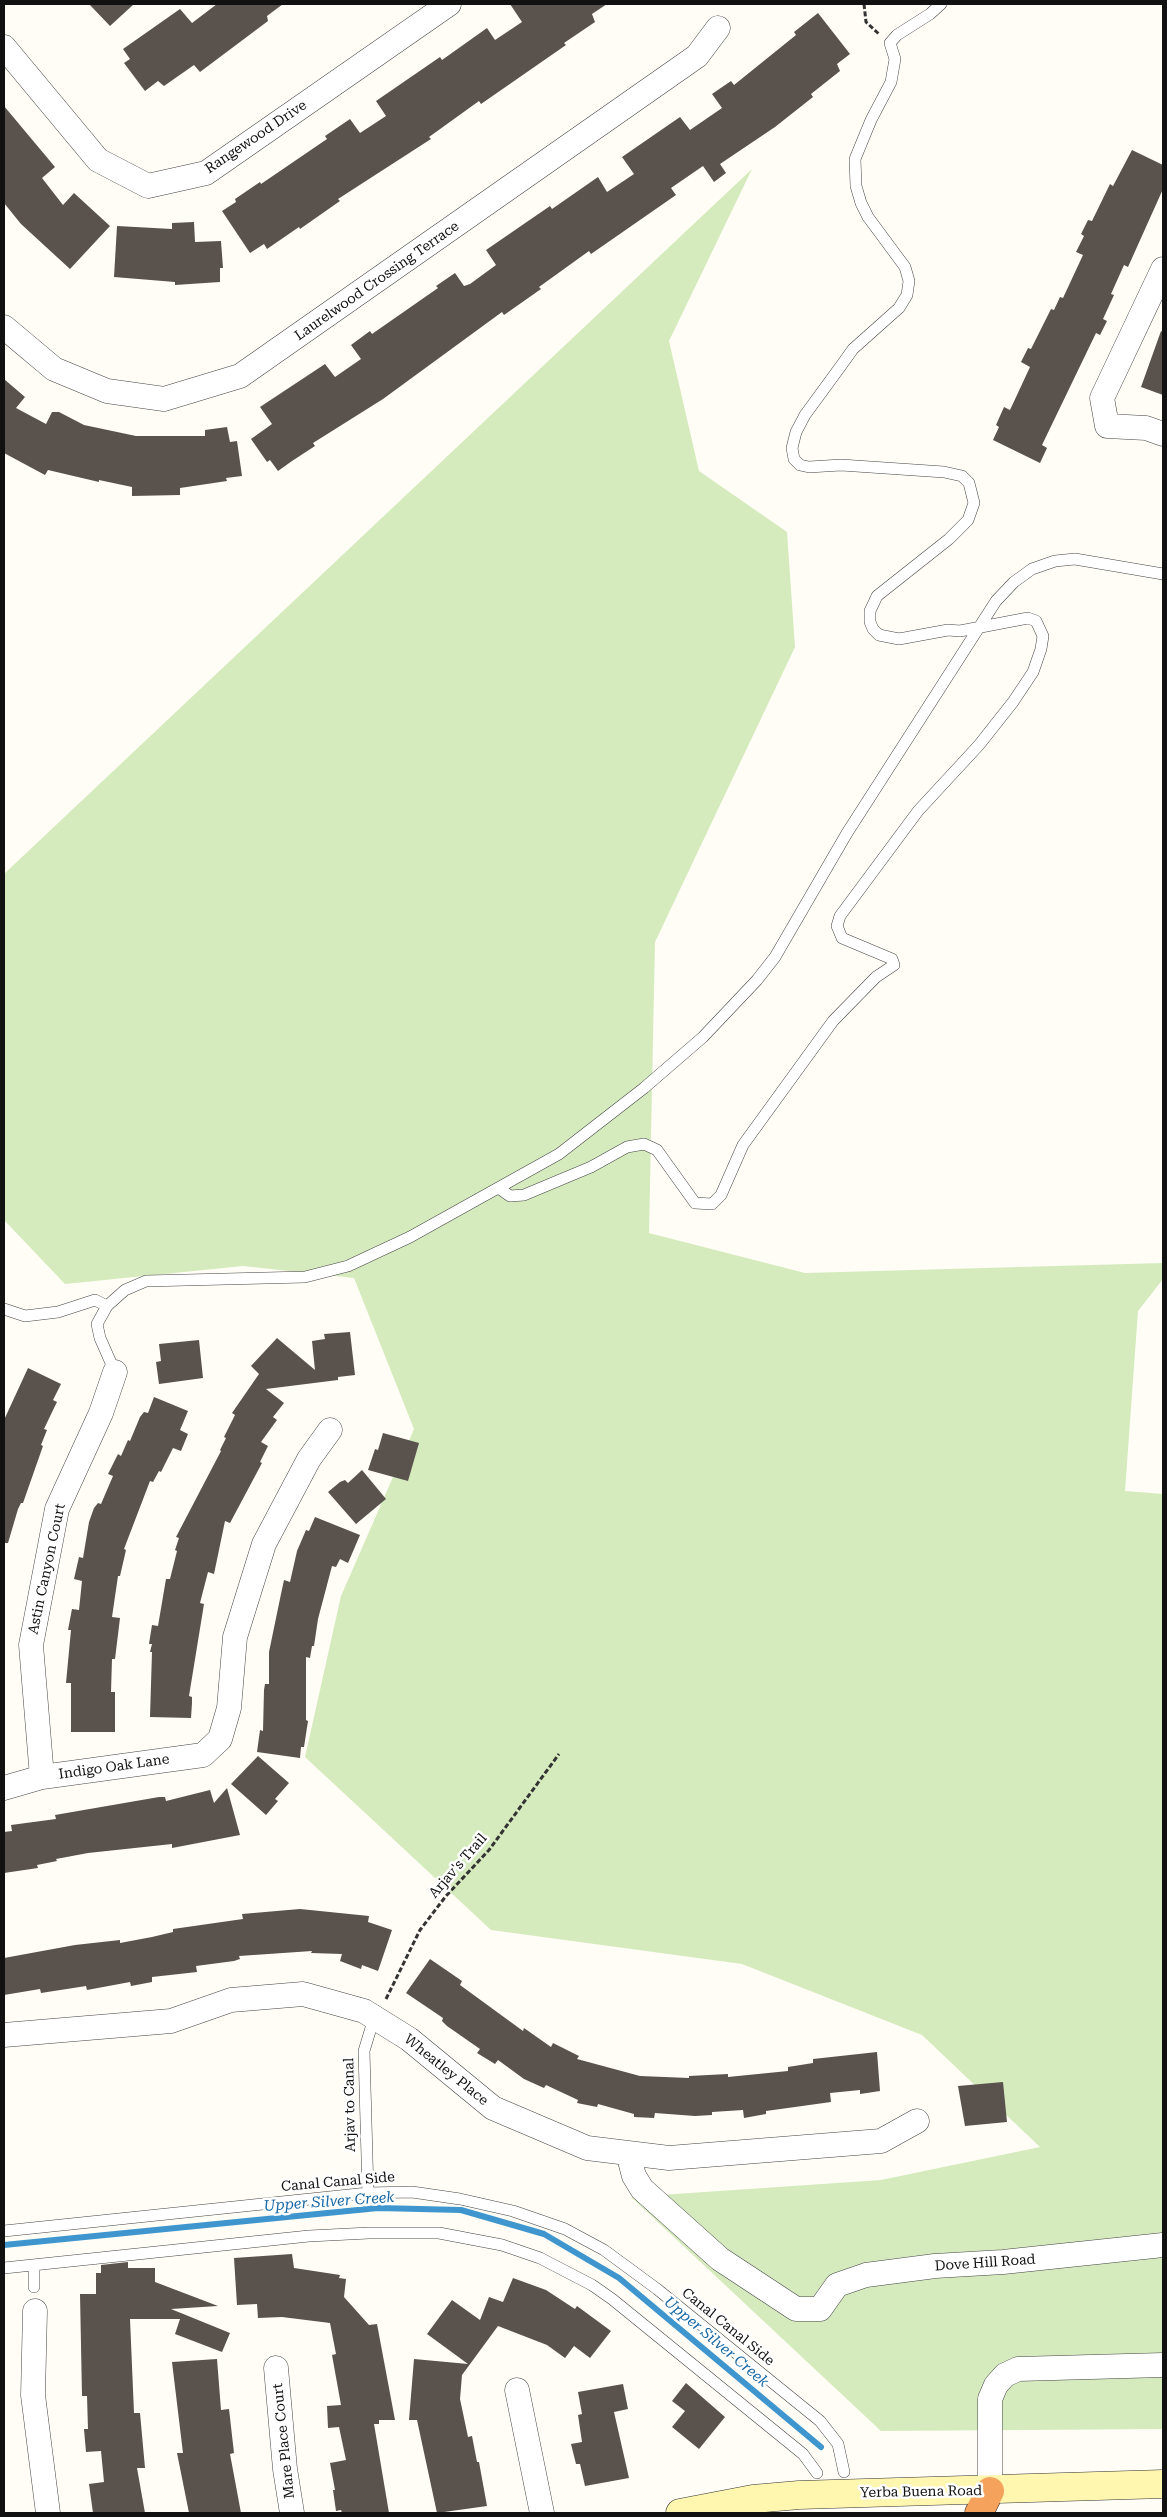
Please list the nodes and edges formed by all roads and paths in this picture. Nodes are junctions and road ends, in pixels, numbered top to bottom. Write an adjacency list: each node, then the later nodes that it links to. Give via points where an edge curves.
1 (449, 4): 6 (street, Rangewood Drive, via 206,174 148,186 98,160)
2 (864, 4): 5 (path, via 866,22)
3 (941, 4): 5 (lane)
4 (718, 28): 8 (street, Laurelwood Crossing Terrace, via 697,56 240,376 164,399 107,391 54,369)
5 (890, 43): 11 (lane, via 895,59 891,82 860,144 854,173 868,217 905,267 909,281 907,295 899,308 843,363 805,415 792,448 794,459 809,467 841,465 962,476 969,484 974,503 968,520 877,596 870,622 879,635 899,639)
6 (4, 47)
7 (1163, 268): 9 (street, via 1102,398 1107,426 1146,428)
8 (4, 327)
9 (1163, 434)
10 (1163, 574): 11 (lane, via 1075,559 1055,561 1032,569 1014,582 996,602)
11 (981, 627): 12 (lane, via 842,841 775,957 758,980 703,1036 644,1088 559,1154); 12 (lane, via 1017,618 1036,621 1043,636 1033,672 979,745 928,799 840,916 837,926 842,938 892,958 894,964 876,977 832,1021 743,1146 722,1195 712,1204 695,1203 662,1156 651,1146 636,1144 524,1195 510,1196)
12 (500, 1189): 13 (lane, via 348,1266 305,1277 146,1281 125,1290)
13 (107, 1306): 14 (lane, via 95,1300 58,1312 25,1316); 15 (lane, via 97,1324)
14 (4, 1309)
15 (115, 1372): 18 (street, Astin Canyon Court, via 101,1413 56,1509 31,1645)
16 (330, 1430): 18 (street, Indigo Oak Lane, via 309,1459 264,1544 236,1636 229,1708 220,1739 203,1755)
17 (559, 1754): 20 (path, Arjav's Trail, via 489,1850 446,1896 420,1930)
18 (42, 1777): 19 (street, Indigo Oak Lane)
19 (4, 1788)
20 (380, 2009): 21 (street, Wheatley Place, via 364,2011 303,1994 231,2000 171,2021); 23 (street, Wheatley Place, via 409,2038 493,2108 588,2148); 24 (lane, Arjav to Canal, via 364,2051)
21 (4, 2035)
22 (917, 2122): 23 (street, Wheatley Place, via 881,2141 669,2158)
23 (628, 2153): 26 (street, Dove Hill Road, via 634,2176 642,2189 720,2259 796,2309 820,2308 837,2285 866,2275)
24 (368, 2193): 25 (lane, Canal Canal Side); 34 (lane, Canal Canal Side, via 412,2192 513,2211 565,2229 604,2250 820,2421 838,2444)
25 (4, 2231)
26 (1163, 2245)
27 (34, 2266): 28 (lane); 29 (lane); 35 (lane, via 309,2236 369,2233 439,2232 502,2244 540,2258 612,2299 803,2454)
28 (4, 2268)
29 (34, 2287)
30 (35, 2311): 38 (street, via 33,2395)
31 (1163, 2365): 37 (street, via 1018,2369 1005,2375 990,2398)
32 (276, 2368): 39 (street, Mare Place Court)
33 (517, 2390): 40 (street)
34 (844, 2472)
35 (817, 2473)
36 (1163, 2484): 37 (main road, Yerba Buena Road)
37 (989, 2506): 41 (main road, Yerba Buena Road, via 798,2495 753,2499)
38 (48, 2513)
39 (292, 2513)
40 (542, 2513)
41 (680, 2513)

